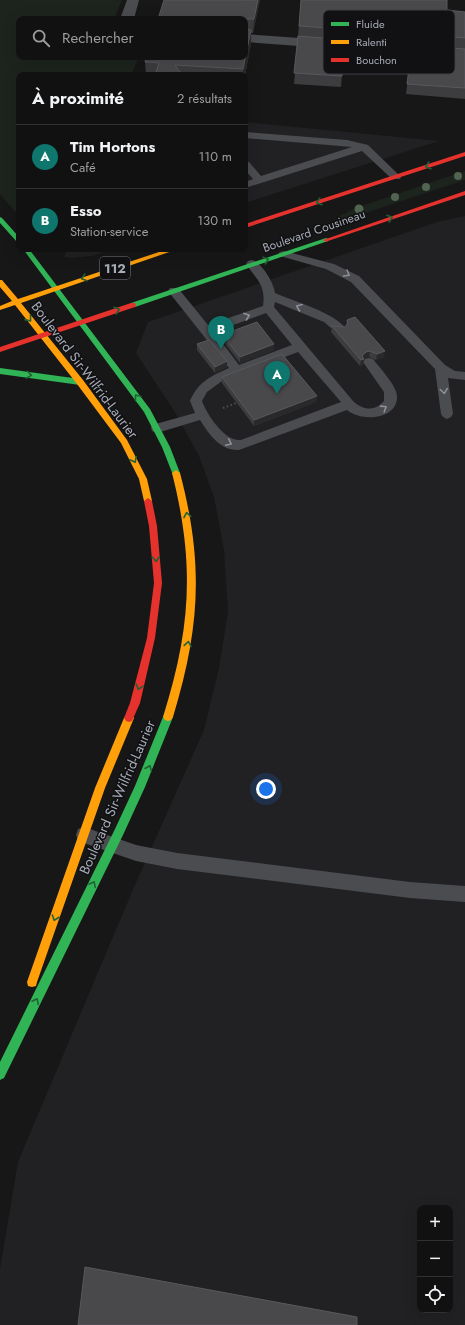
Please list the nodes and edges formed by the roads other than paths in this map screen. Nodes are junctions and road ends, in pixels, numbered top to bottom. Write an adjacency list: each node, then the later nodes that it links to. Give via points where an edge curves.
1 (133, 0): 2 (street)
2 (127, 16)
3 (248, 38): 4 (street)
4 (323, 44)
5 (455, 53): 6 (street)
6 (465, 54)
7 (248, 135): 8 (lane, via 347,143)
8 (364, 147): 11 (lane); 12 (lane)
9 (465, 154): 11 (street, Boulevard Cousineau, one-way to 11)
10 (248, 168): 12 (lane)
11 (396, 177): 16 (street, Boulevard Cousineau, one-way to 16)
12 (258, 180): 13 (lane)
13 (248, 184)
14 (465, 193): 20 (street, Boulevard Cousineau, one-way to 14)
15 (0, 219): 17 (street)
16 (248, 225)
17 (16, 238)
18 (28, 252): 23 (street, Boulevard Sir-Wilfrid-Laurier)
19 (166, 252): 23 (street, 112, one-way to 23)
20 (284, 254): 21 (street, Boulevard Cousineau, one-way to 20); 36 (lane, one-way to 36, via 328,265 355,279)
21 (252, 264): 24 (street, Boulevard Cousineau); 25 (lane, via 265,279)
22 (0, 282): 26 (street, Boulevard Sir-Wilfrid-Laurier)
23 (55, 288): 26 (street, 112); 29 (street, Boulevard Sir-Wilfrid-Laurier)
24 (174, 291): 29 (street, Boulevard Cousineau, one-way to 24); 31 (lane)
25 (270, 296): 28 (lane); 30 (lane, one-way to 25, via 328,319)
26 (15, 302): 27 (street, 112); 32 (street, Boulevard Sir-Wilfrid-Laurier, one-way to 32)
27 (0, 308)
28 (268, 308): 31 (lane, one-way to 28); 33 (lane)
29 (80, 322): 32 (street, Boulevard Cousineau); 44 (street, Boulevard Sir-Wilfrid-Laurier, one-way to 29, via 139,399)
30 (340, 329)
31 (206, 330): 37 (lane)
32 (42, 335): 34 (street, Boulevard Cousineau); 40 (street, Boulevard Sir-Wilfrid-Laurier)
33 (300, 347): 37 (lane); 41 (lane)
34 (0, 350)
35 (369, 362): 41 (lane, one-way to 35, via 356,410 369,414 389,405 392,396 390,391)
36 (441, 368): 39 (lane, via 452,375); 42 (lane, one-way to 42)
37 (237, 370): 43 (lane, via 209,381 201,391 196,401)
38 (0, 371): 40 (street, one-way to 40)
39 (465, 376)
40 (80, 382): 45 (street, Boulevard Sir-Wilfrid-Laurier, one-way to 45, via 124,442 142,479 153,526 158,582 151,638 135,703 100,788)
41 (349, 404): 43 (lane, one-way to 41, via 226,442 235,446)
42 (447, 414)
43 (202, 415): 44 (lane)
44 (157, 428): 46 (street, Boulevard Sir-Wilfrid-Laurier, one-way to 44, via 146,774 173,704 182,676 191,621 194,592 191,535 178,479 165,442)
45 (84, 835): 46 (lane); 48 (street, Boulevard Sir-Wilfrid-Laurier, one-way to 48)
46 (112, 845): 47 (lane, via 136,853 177,861 410,890); 50 (street, Boulevard Sir-Wilfrid-Laurier, one-way to 46)
47 (465, 894)
48 (29, 991)
49 (24, 1006): 50 (street, Boulevard Sir-Wilfrid-Laurier)
50 (0, 1073)

